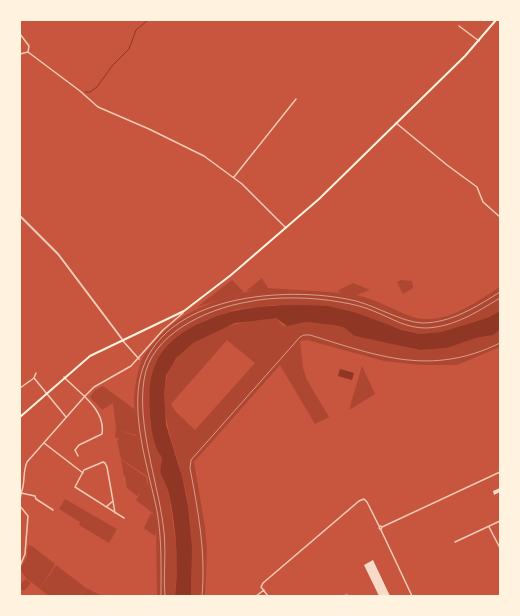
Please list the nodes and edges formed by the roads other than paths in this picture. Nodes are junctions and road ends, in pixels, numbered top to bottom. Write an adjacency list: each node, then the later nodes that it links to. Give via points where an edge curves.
1 (496, 20): 4 (main road)
2 (459, 26): 4 (street)
3 (20, 34): 5 (street, via 29,46)
4 (479, 41): 8 (main road)
5 (28, 52): 6 (street); 9 (street, via 98,107 194,150)
6 (20, 54)
7 (296, 99): 9 (street)
8 (396, 123): 11 (street, via 477,187 483,202); 12 (main road)
9 (234, 177): 12 (street)
10 (20, 216): 14 (street, via 63,260)
11 (500, 217)
12 (286, 228): 13 (main road)
13 (184, 311): 14 (main road); 15 (street, via 163,330)
14 (122, 339): 15 (street); 17 (main road, via 94,353)
15 (139, 360): 21 (street, via 94,387)
16 (36, 372): 18 (street)
17 (64, 377): 20 (main road); 21 (street)
18 (34, 378): 19 (street); 20 (street)
19 (20, 388)
20 (47, 393): 22 (main road); 23 (street)
21 (84, 397): 23 (street); 25 (street, via 99,413 103,432 80,445 76,450)
22 (20, 417)
23 (66, 418): 24 (street)
24 (44, 443): 27 (street); 28 (street, via 26,464)
25 (78, 456)
26 (500, 472): 39 (street)
27 (83, 473): 30 (street, via 105,463); 32 (street, via 75,487)
28 (21, 494): 29 (street); 33 (street, via 35,496)
29 (20, 500)
30 (113, 501): 32 (street); 34 (street)
31 (20, 506): 43 (street, via 28,516 25,554)
32 (106, 507): 34 (street)
33 (53, 510)
34 (116, 513): 35 (street)
35 (124, 518)
36 (500, 521): 38 (street)
37 (379, 526): 39 (street); 40 (street); 44 (street, via 367,502 364,499 359,501 263,583)
38 (489, 526): 41 (street); 42 (street)
39 (382, 527): 40 (street)
40 (381, 530): 49 (street)
41 (455, 542)
42 (500, 548)
43 (20, 566)
44 (264, 590): 45 (street); 46 (street)
45 (256, 596)
46 (268, 596)
47 (343, 596): 48 (lane)
48 (349, 596)
49 (412, 596)

